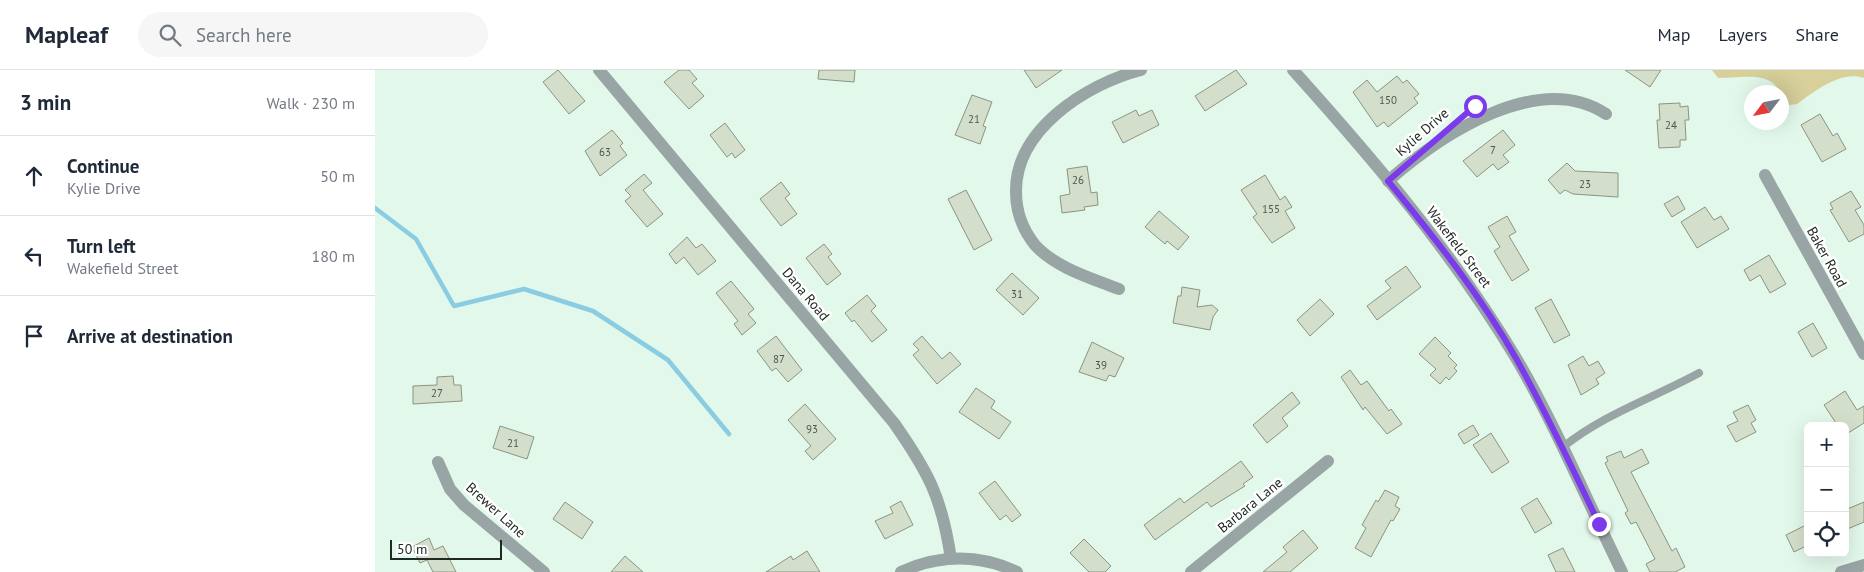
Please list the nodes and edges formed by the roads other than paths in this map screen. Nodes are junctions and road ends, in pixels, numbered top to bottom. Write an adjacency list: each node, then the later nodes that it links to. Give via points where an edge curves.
1 (599, 70): 15 (street, Dana Road, via 894,423 933,486 946,526)
2 (1141, 70): 9 (street, via 1103,84 1045,124 1026,149 1015,184 1019,215 1035,244 1057,262)
3 (1293, 70): 8 (street, Wakefield Street)
4 (1582, 89): 6 (street)
5 (1468, 112): 8 (street, Kylie Drive)
6 (1606, 114)
7 (1765, 174): 10 (street, Baker Road)
8 (1388, 181): 12 (street, Wakefield Street, via 1476,295 1517,359)
9 (1119, 289)
10 (1864, 354)
11 (1699, 374): 12 (lane, via 1613,414)
12 (1563, 447): 21 (street, Wakefield Street)
13 (1327, 461): 20 (street, Barbara Lane)
14 (438, 462): 17 (street, Brewer Lane, via 450,489 464,505)
15 (951, 558): 18 (street, via 926,562); 19 (street, via 998,564)
16 (1864, 565): 22 (street)
17 (544, 572)
18 (901, 572)
19 (1017, 572)
20 (1191, 572)
21 (1622, 572)
22 (1841, 572)

